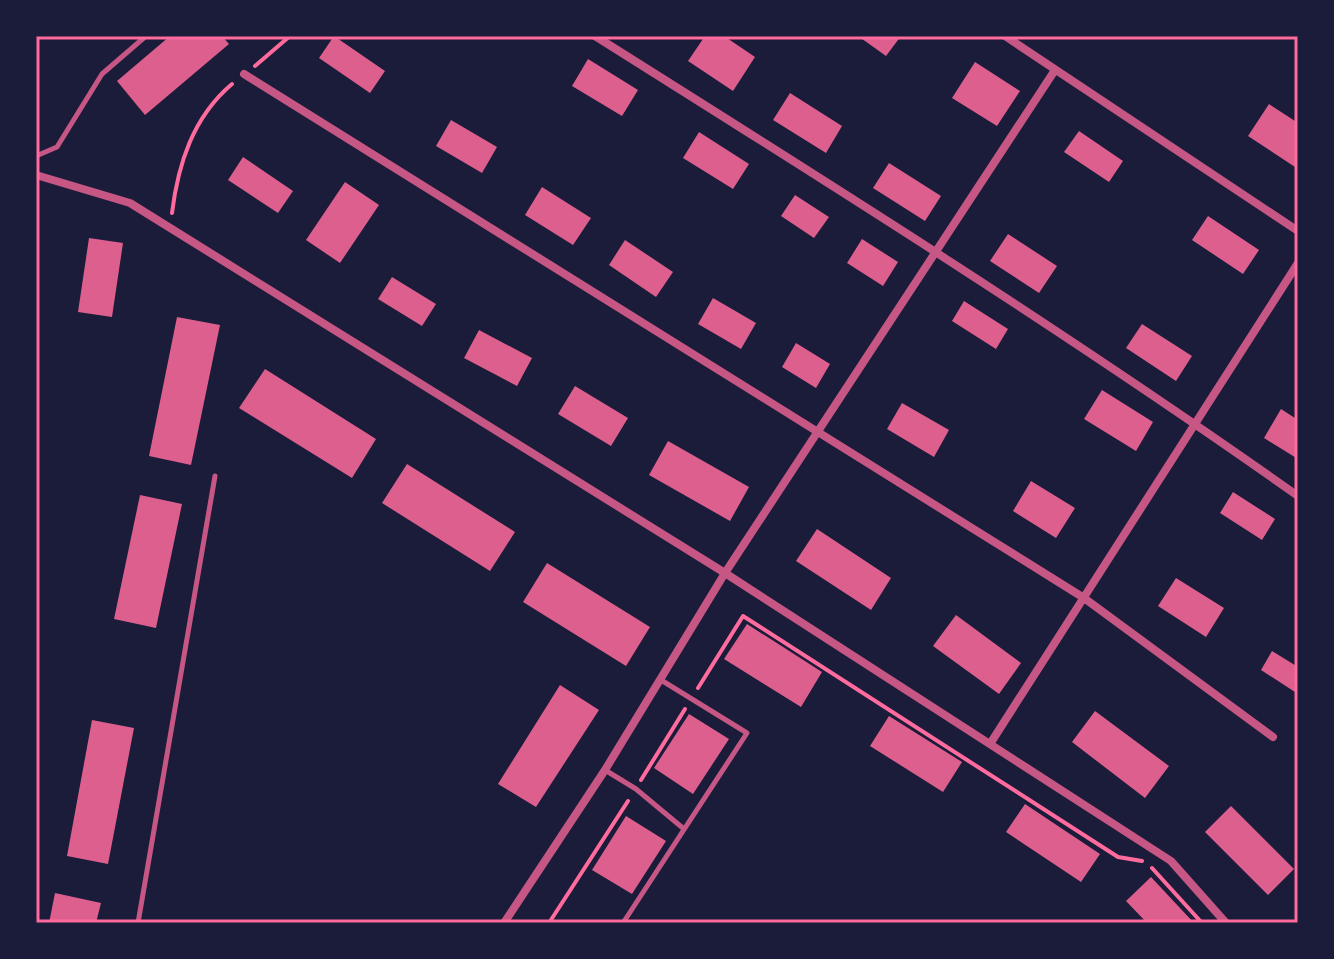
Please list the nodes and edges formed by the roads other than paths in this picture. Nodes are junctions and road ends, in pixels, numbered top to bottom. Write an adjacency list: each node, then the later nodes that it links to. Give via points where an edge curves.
1 (146, 36): 6 (lane, via 102,74 57,147)
2 (595, 36): 9 (street)
3 (1005, 36): 4 (street)
4 (1055, 70): 8 (street); 9 (street)
5 (244, 74): 12 (street)
6 (36, 156)
7 (36, 175): 15 (street, via 130,203)
8 (1298, 231)
9 (936, 250): 11 (street); 12 (street)
10 (1298, 263): 11 (street)
11 (1196, 423): 14 (street); 16 (street)
12 (818, 432): 15 (street); 16 (street)
13 (215, 476): 22 (lane)
14 (1298, 496)
15 (725, 573): 17 (street); 19 (street)
16 (1084, 598): 18 (street); 19 (street)
17 (660, 679): 20 (street); 21 (lane, via 747,733)
18 (1273, 737)
19 (990, 744): 25 (street, via 1171,861)
20 (605, 770): 21 (lane); 23 (street)
21 (684, 829): 24 (lane)
22 (138, 923)
23 (504, 923)
24 (623, 923)
25 (1226, 923)

